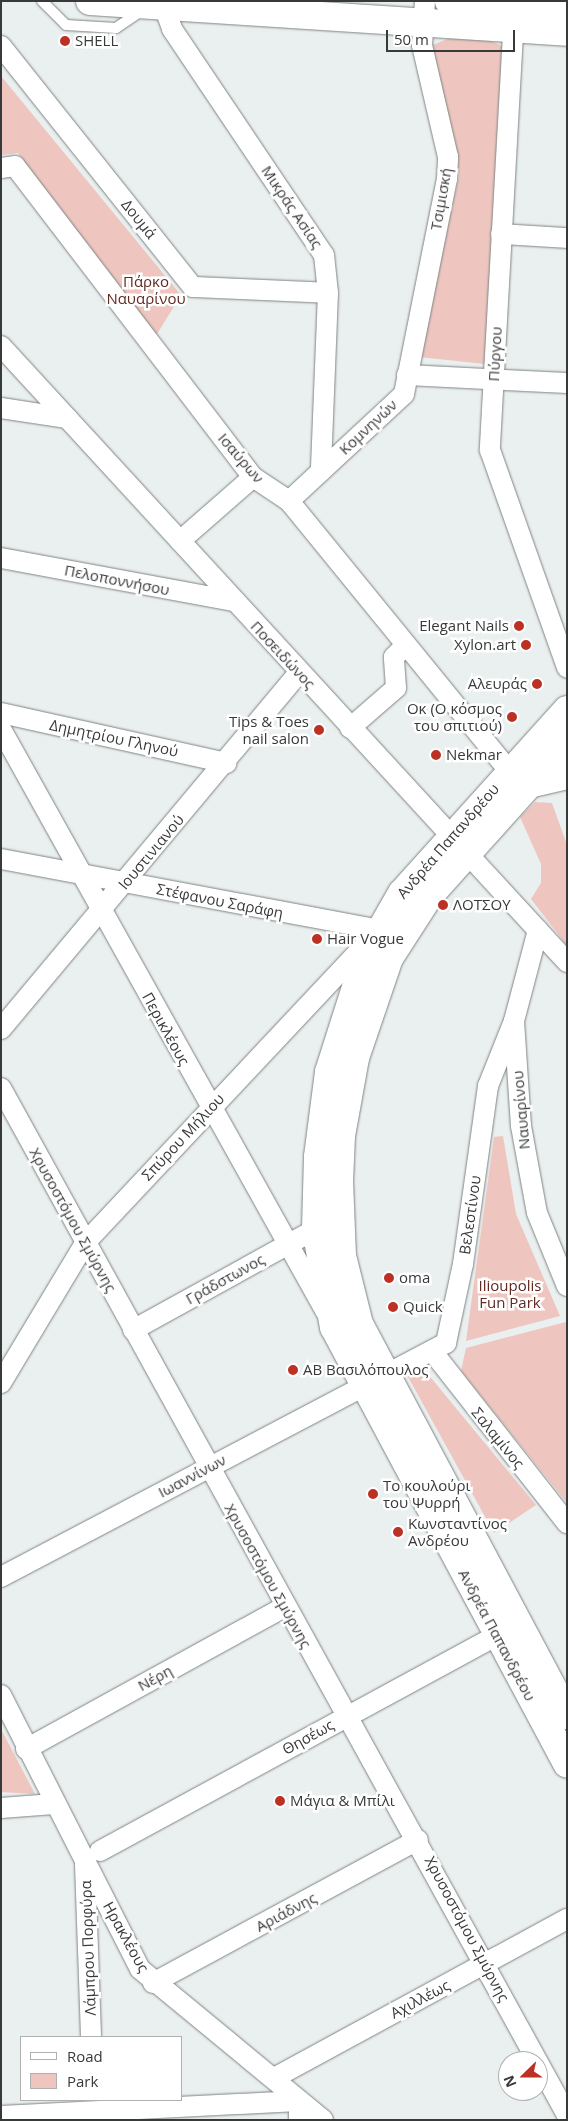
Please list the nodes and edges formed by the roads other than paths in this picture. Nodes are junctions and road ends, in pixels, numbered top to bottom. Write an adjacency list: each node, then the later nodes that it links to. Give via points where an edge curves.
1 (42, 1): 4 (lane, via 66,25 116,28)
2 (90, 1): 4 (street)
3 (449, 1): 7 (street)
4 (158, 4): 6 (street); 13 (street, Μικράς Ασίας, via 172,30 324,255)
5 (567, 8): 7 (street)
6 (424, 12): 7 (street); 15 (street, Τσιμισκή, via 422,45 448,157 448,172)
7 (514, 12): 8 (street); 11 (street, Πύργου)
8 (567, 32)
9 (1, 46): 13 (street, Δουμά, via 193,287)
10 (1, 168): 21 (street, Ισαύρων, via 15,166)
11 (501, 234): 12 (street); 16 (street, Πύργου)
12 (567, 238)
13 (328, 293): 20 (street, Μικράς Ασίας)
14 (1, 346): 19 (street, Ποσειδώνος)
15 (406, 375): 16 (street); 20 (street, Κομνηνών, via 404,394)
16 (493, 380): 17 (street); 27 (street, Πύργου, via 492,458)
17 (567, 383)
18 (1, 408): 19 (street)
19 (67, 418): 23 (street, Ποσειδώνος)
20 (321, 471): 22 (street, Κομνηνών)
21 (253, 478): 22 (street, Ισαύρων); 23 (street)
22 (289, 501): 26 (street, Ισαύρων)
23 (180, 541): 25 (street, Ποσειδώνος)
24 (1, 558): 25 (street, Πελοποννήσου)
25 (233, 601): 28 (street, Ποσειδώνος)
26 (406, 645): 31 (street, via 394,657 396,688); 36 (street, Ισαύρων)
27 (567, 668)
28 (300, 673): 31 (street, Ποσειδώνος); 34 (street, Ιουστινιανού)
29 (567, 710): 36 (street, Ανδρέα Παπανδρέου)
30 (1, 713): 34 (street, Δημητρίου Γληνού)
31 (350, 728): 37 (street, Ποσειδώνος)
32 (1, 729): 39 (street, Περικλέους)
33 (567, 742): 36 (street)
34 (227, 763): 40 (street, Ιουστινιανού)
35 (567, 775): 36 (street)
36 (519, 778): 37 (street, Ανδρέα Παπανδρέου)
37 (460, 844): 42 (street, Ποσειδώνος); 43 (street, Ανδρέα Παπανδρέου, via 402,893)
38 (1, 859): 39 (street, Στέφανου Σαράφη)
39 (79, 870): 40 (street, Στέφανου Σαράφη); 41 (street, Περικλέους)
40 (124, 882): 41 (street, Ιουστινιανού); 43 (street, Στέφανου Σαράφη)
41 (102, 912): 46 (street, Ιουστινιανού); 48 (street, Περικλέους)
42 (538, 930): 44 (street, Ποσειδώνος); 45 (street, Ναυαρίνου)
43 (390, 933): 48 (street, Σπύρου Μήλιου); 49 (street, Ανδρέα Παπανδρέου, via 352,991 329,1072 318,1157); 56 (street, Ανδρέα Παπανδρέου, via 355,1058 341,1136 339,1181 348,1288)
44 (567, 962)
45 (514, 1021): 52 (street, Ναυαρίνου, via 527,1170 537,1213); 55 (street, Βελεστίνου, via 488,1086 453,1327 446,1342)
46 (1, 1029)
47 (1, 1088): 50 (street, Χρυσοστόμου Σμύρνης)
48 (209, 1109): 50 (street, Σπύρου Μήλιου); 51 (street, Περικλέους)
49 (316, 1229): 51 (street, Γράδστωνος); 53 (street, Ανδρέα Παπανδρέου)
50 (86, 1243): 54 (street, Χρυσοστόμου Σμύρνης); 57 (street, Σπύρου Μήλιου)
51 (288, 1244): 53 (street, Περικλέους); 54 (street, Γράδστωνος)
52 (567, 1286)
53 (334, 1327): 56 (street, Ανδρέα Παπανδρέου)
54 (133, 1330): 58 (street, Χρυσοστόμου Σμύρνης)
55 (432, 1351): 56 (street, Βελεστίνου); 59 (street, Σαλαμίνος)
56 (373, 1380): 58 (street, Ιωαννίνων); 62 (street, Ανδρέα Παπανδρέου)
57 (1, 1383)
58 (208, 1467): 60 (street, Ιωαννίνων); 61 (street, Χρυσοστόμου Σμύρνης)
59 (567, 1523)
60 (1, 1577)
61 (284, 1607): 64 (street, Χρυσοστόμου Σμύρνης); 66 (street, Νέρη)
62 (507, 1630): 64 (street, Θησέως); 65 (street, Ανδρέα Παπανδρέου); 67 (street, Ανδρέα Παπανδρέου)
63 (1, 1695): 66 (street, Ηρακλέους)
64 (347, 1715): 70 (street, Χρυσοστόμου Σμύρνης); 71 (street, Θησέως)
65 (567, 1715)
66 (26, 1749): 68 (street, Ηρακλέους)
67 (567, 1764)
68 (54, 1804): 69 (street); 71 (street, Ηρακλέους)
69 (1, 1808)
70 (418, 1840): 73 (street, Χρυσοστόμου Σμύρνης); 74 (street, Αριάδνης)
71 (92, 1854): 74 (street, Ηρακλέους, via 140,1969); 75 (street, Λάμπρου Πορφύρα)
72 (567, 1919): 73 (street, Αχιλλέως)
73 (486, 1964): 76 (street, Αχιλλέως); 80 (street, Χρυσοστόμου Σμύρνης)
74 (153, 1983): 76 (street, Ηρακλέους)
75 (91, 2036)
76 (274, 2078): 78 (street, Ηρακλέους)
77 (94, 2110): 79 (street); 81 (street)
78 (299, 2110): 79 (street); 82 (street, Ηρακλέους)
79 (198, 2114)
80 (567, 2115)
81 (1, 2116)
82 (323, 2120)

